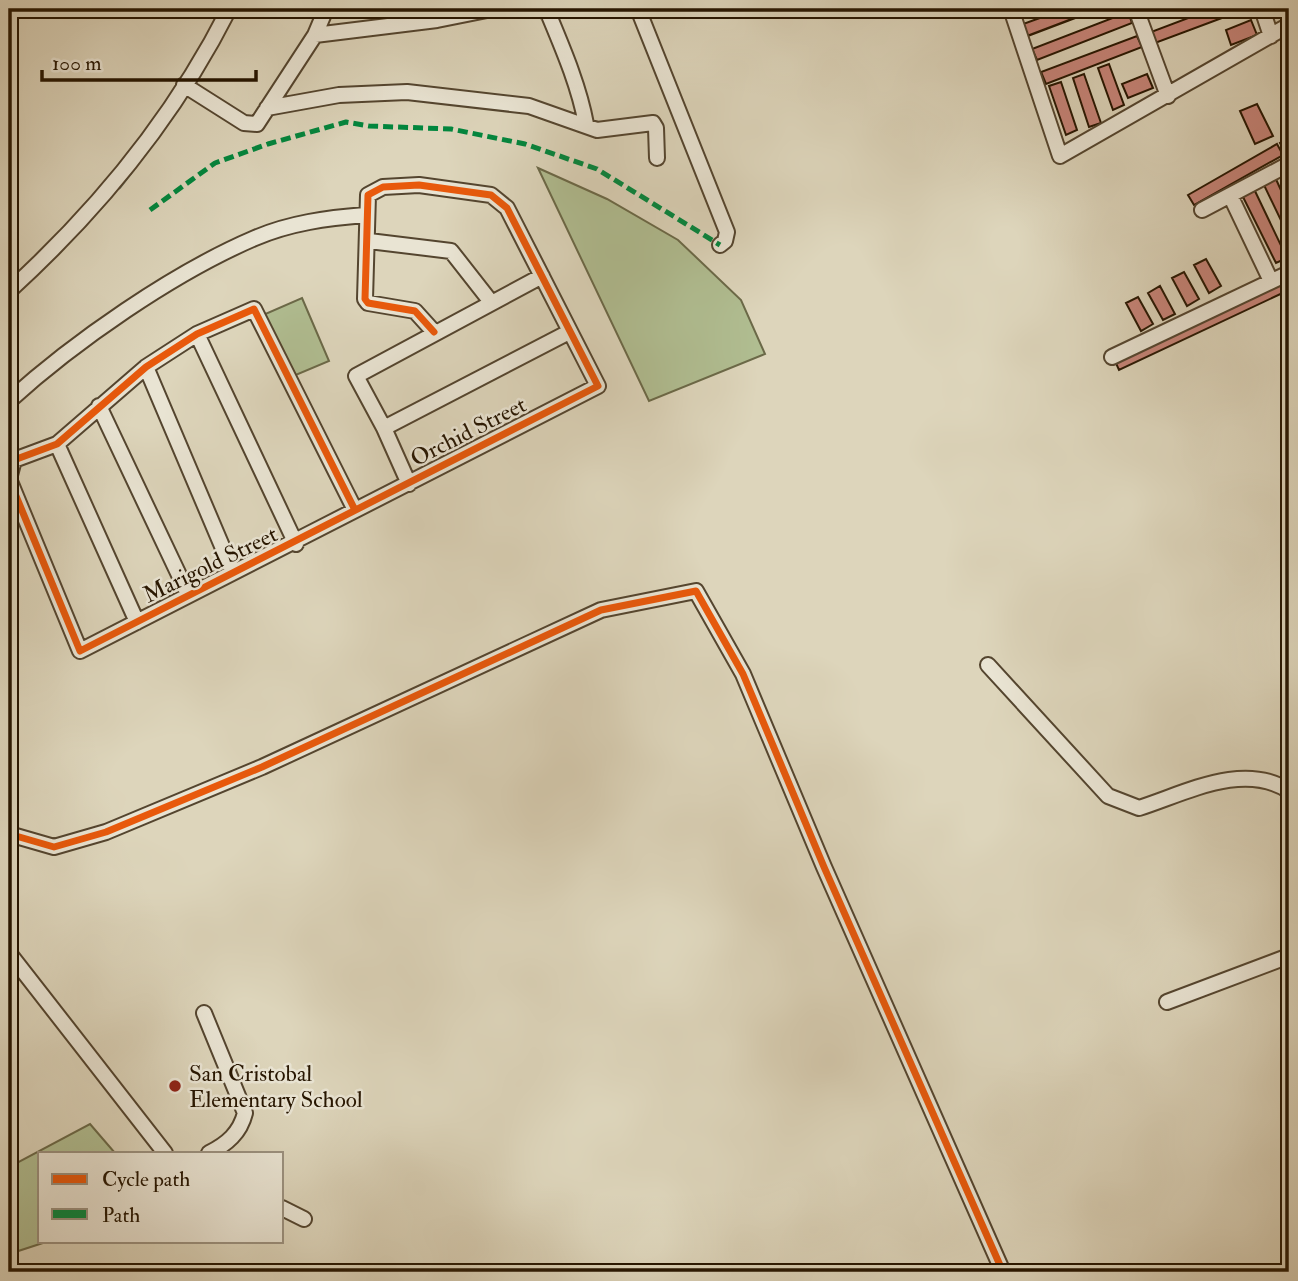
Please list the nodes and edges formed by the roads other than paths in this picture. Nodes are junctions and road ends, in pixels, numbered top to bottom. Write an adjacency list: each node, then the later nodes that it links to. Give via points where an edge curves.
1 (229, 9): 12 (street)
2 (326, 9): 10 (street)
3 (492, 9): 10 (street)
4 (540, 9): 15 (street, via 548,13 554,27)
5 (638, 9): 22 (street, via 727,232)
6 (1011, 9): 13 (street, via 1060,156)
7 (1136, 9): 13 (street)
8 (1262, 9): 11 (street)
9 (1289, 25): 11 (street)
10 (316, 35): 14 (street)
11 (1271, 36): 13 (street)
12 (184, 85): 14 (street, via 252,125); 26 (street, via 102,199)
13 (1168, 96)
14 (267, 108): 15 (street, via 339,95 407,92 530,106)
15 (586, 124): 16 (street, via 597,130 615,130 653,123)
16 (657, 158)
17 (1289, 164): 18 (street)
18 (1230, 195): 19 (street); 25 (street)
19 (1202, 210)
20 (365, 215): 21 (street); 24 (street, via 368,195 383,187 419,186 491,195 507,208); 33 (street, via 313,220 256,238 187,274 49,364)
21 (369, 241): 27 (street, via 451,251); 28 (street, via 365,299 415,312)
22 (720, 246)
23 (1289, 273): 25 (street)
24 (542, 275): 27 (street); 29 (street)
25 (1271, 281): 31 (street)
26 (9, 291)
27 (491, 302): 28 (street)
28 (434, 332): 35 (street, via 356,376)
29 (569, 332): 35 (street); 38 (street, Orchid Street, via 598,386)
30 (197, 334): 32 (street); 39 (street, via 254,309); 40 (street)
31 (1112, 357)
32 (146, 366): 34 (street); 41 (street)
33 (9, 401)
34 (99, 407): 36 (street); 42 (street)
35 (384, 428): 38 (street)
36 (57, 444): 37 (street); 43 (street)
37 (11, 457): 43 (street, Marigold Street, via 9,479 80,651)
38 (409, 484): 39 (street, Orchid Street)
39 (355, 510): 40 (street, Marigold Street)
40 (296, 544): 41 (street, Marigold Street)
41 (233, 572): 42 (street, Marigold Street)
42 (188, 594): 43 (street, Marigold Street)
43 (136, 622)
44 (988, 665): 45 (street, via 1108,796 1126,805 1139,808 1245,776 1273,780)
45 (1289, 791)
46 (9, 834): 55 (street, via 54,847 106,832 262,768 601,610 696,591 743,674)
47 (9, 953): 52 (street)
48 (1289, 956): 49 (street)
49 (1167, 1002)
50 (204, 1013): 51 (street, via 245,1113)
51 (227, 1149)
52 (163, 1152)
53 (284, 1209): 54 (street)
54 (304, 1219)
55 (1003, 1272)

